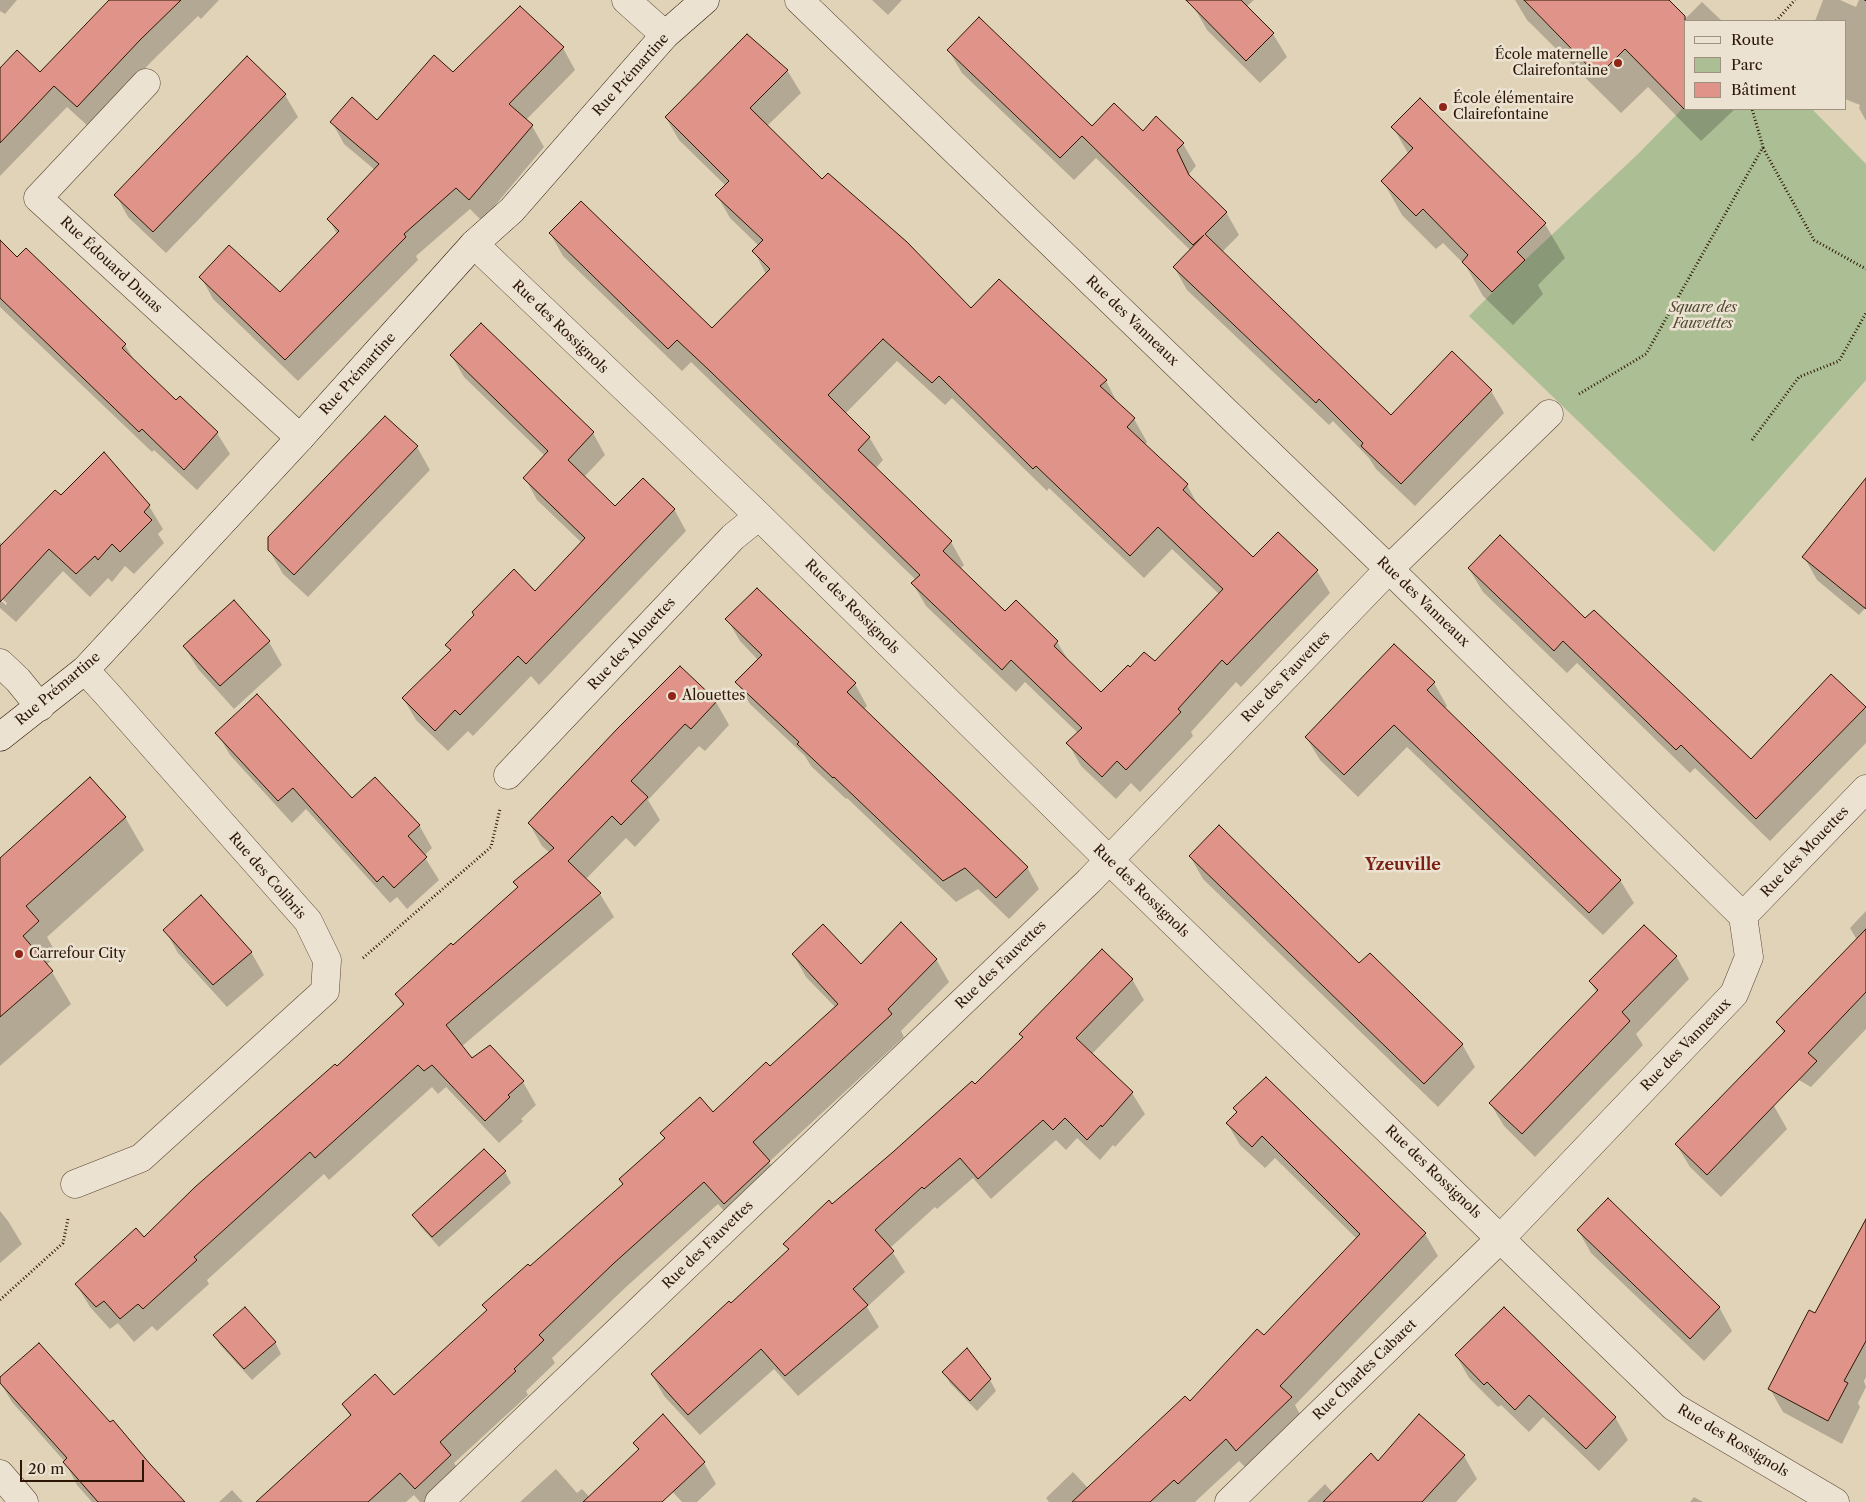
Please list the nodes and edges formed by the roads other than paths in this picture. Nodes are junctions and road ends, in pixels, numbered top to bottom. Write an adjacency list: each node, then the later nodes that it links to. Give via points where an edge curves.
1 (626, 0): 4 (street)
2 (705, 0): 4 (street, Rue Prémartine)
3 (799, 0): 10 (street, Rue des Vanneaux)
4 (665, 35): 6 (street, Rue Prémartine, via 512,210)
5 (146, 83): 8 (street, Rue Édouard Dunas, via 38,198)
6 (474, 244): 8 (street, Rue Prémartine); 9 (street, Rue des Rossignols)
7 (1549, 414): 10 (street, Rue des Fauvettes)
8 (300, 438): 12 (street, Rue Prémartine)
9 (759, 516): 15 (street, Rue des Alouettes, via 733,537); 17 (street, Rue des Rossignols)
10 (1389, 569): 17 (street, Rue des Fauvettes); 18 (street, Rue des Vanneaux)
11 (0, 664): 13 (street)
12 (84, 670): 13 (street, Rue Prémartine); 19 (street, Rue des Colibris, via 308,921 327,960 325,991 141,1158)
13 (40, 707): 14 (street, Rue Prémartine)
14 (0, 737)
15 (508, 775)
16 (1866, 789): 18 (street, Rue des Mouettes)
17 (1110, 861): 20 (street, Rue des Rossignols); 23 (street, Rue des Fauvettes)
18 (1743, 916): 20 (street, Rue des Vanneaux, via 1749,957 1734,994)
19 (75, 1184)
20 (1501, 1238): 24 (street, Rue Charles Cabaret); 25 (street, Rue des Rossignols, via 1674,1407)
21 (0, 1474): 22 (street)
22 (24, 1502)
23 (438, 1502)
24 (1229, 1502)
25 (1835, 1502)

